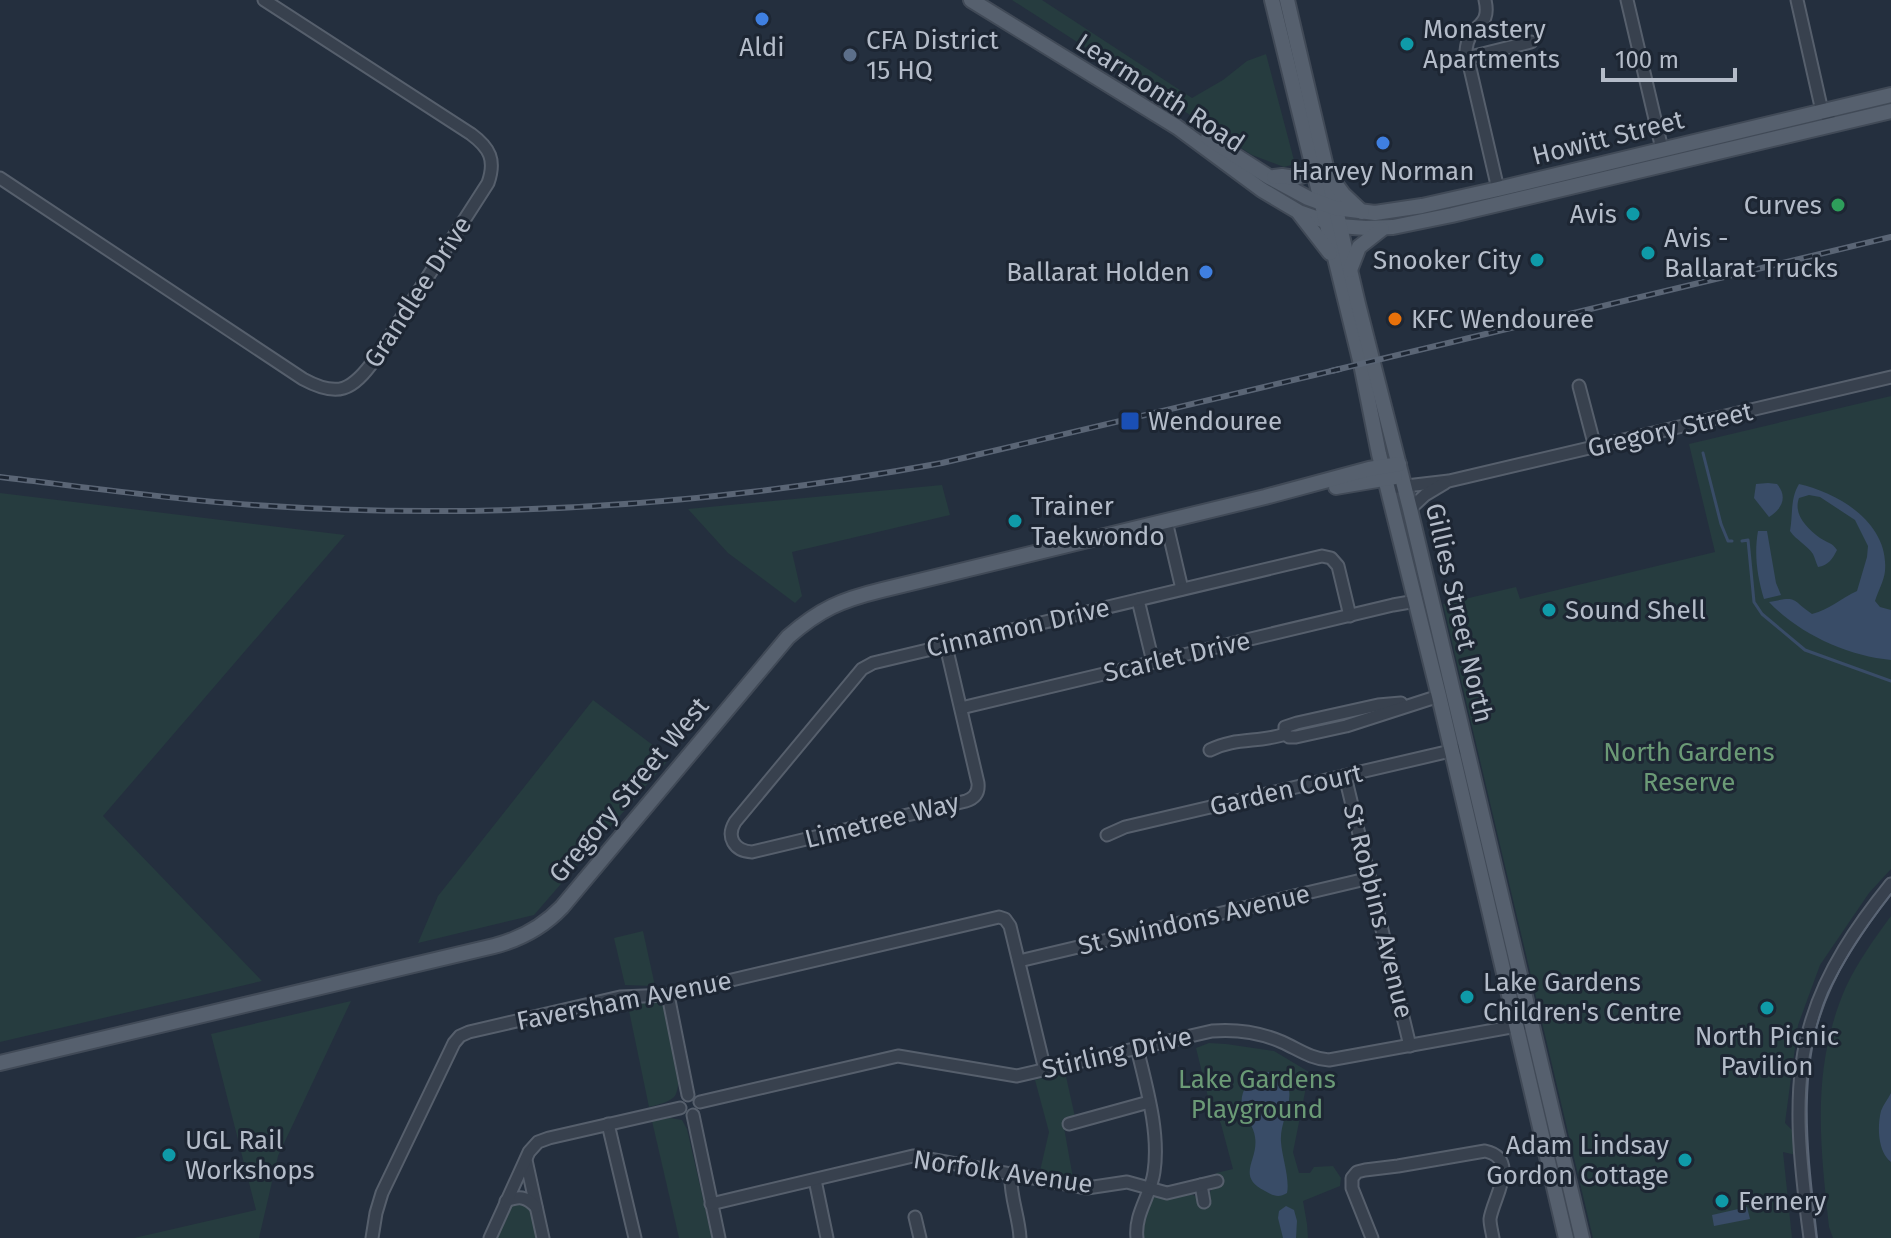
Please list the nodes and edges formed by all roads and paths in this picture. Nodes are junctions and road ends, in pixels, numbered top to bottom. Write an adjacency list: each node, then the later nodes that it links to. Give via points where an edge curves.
1 (264, 0): 19 (street, Grandlee Drive, via 471,134 492,162 488,183 375,359 354,382 331,390 303,379)
2 (1272, 0): 17 (main road, Gillies Street North)
3 (1287, 0): 17 (main road, Gillies Street North)
4 (1485, 0): 9 (street, via 1487,17 1469,36)
5 (1627, 0): 15 (street)
6 (1797, 0): 12 (street, via 1819,89)
7 (977, 1): 10 (main road, Learmonth Road)
8 (1531, 42): 9 (street)
9 (1466, 58): 20 (street)
10 (1091, 71): 18 (main road, Learmonth Road); 22 (main road, Learmonth Road)
11 (1891, 95): 12 (main road, Howitt Street)
12 (1830, 109): 14 (street); 15 (main road, Howitt Street)
13 (1891, 111): 14 (main road, Howitt Street)
14 (1834, 124): 16 (main road, Howitt Street)
15 (1662, 149): 16 (main road, Howitt Street)
16 (1622, 167): 20 (main road, Howitt Street)
17 (1320, 172): 18 (main road); 21 (main road, Gillies Street North); 23 (main road)
18 (1269, 177): 21 (main road, Learmonth Road)
19 (0, 178)
20 (1500, 196): 23 (main road, Howitt Street); 25 (main road, Howitt Street)
21 (1328, 206): 23 (main road, Howitt Street); 24 (main road, Gillies Street North)
22 (1299, 212): 24 (main road, Learmonth Road); 26 (main road)
23 (1362, 212)
24 (1332, 224): 25 (main road, Howitt Street); 26 (main road, Gillies Street North); 27 (main road, Gillies Street North)
25 (1383, 228): 27 (main road, via 1359,247)
26 (1334, 257): 32 (main road, Gillies Street North)
27 (1350, 270): 31 (main road, Gillies Street North)
28 (1891, 377): 30 (street, Gregory Street)
29 (1579, 386): 30 (street)
30 (1595, 447): 33 (street, Gregory Street)
31 (1402, 475): 32 (main road, Gregory Street West); 33 (street, Gregory Street); 34 (main road, Gillies Street North)
32 (1386, 478): 35 (main road, Gregory Street West, via 1265,497); 36 (main road, Gillies Street North)
33 (1449, 481): 34 (street, Gregory Street)
34 (1410, 509): 52 (main road, Gillies Street North)
35 (1166, 521): 37 (street); 64 (main road, Gregory Street West, via 856,596 810,618 763,666 562,907 519,938)
36 (1412, 585): 39 (main road, Gillies Street North); 40 (street)
37 (1182, 589): 38 (street, Cinnamon Drive); 41 (street, Cinnamon Drive, via 1326,556 1338,566)
38 (1138, 600): 42 (street, Cinnamon Drive); 43 (street)
39 (1416, 601): 40 (street, Scarlet Drive); 44 (main road, Gillies Street North)
40 (1393, 605): 41 (street, Scarlet Drive)
41 (1350, 616): 43 (street, Scarlet Drive)
42 (946, 646): 46 (street, Limetree Way); 56 (street, Cinnamon Drive, via 862,669 735,822)
43 (1153, 662): 46 (street, Scarlet Drive)
44 (1439, 696): 45 (street); 52 (main road, Gillies Street North)
45 (1422, 700): 47 (street); 49 (street)
46 (961, 708): 56 (street, Limetree Way, via 978,785 970,800 753,852)
47 (1338, 713): 48 (street); 49 (street)
48 (1297, 723): 50 (street, via 1285,727); 51 (street)
49 (1341, 727): 51 (street)
50 (1285, 734): 51 (street); 53 (street)
51 (1300, 736)
52 (1459, 749): 54 (street, Garden Court); 61 (main road, Gillies Street North)
53 (1210, 750)
54 (1345, 776): 55 (street, Garden Court); 57 (street, St Robbins Avenue)
55 (1107, 835)
56 (733, 844)
57 (1370, 878): 59 (street, St Swindons Avenue); 62 (street, St Robbins Avenue)
58 (1891, 884): 97 (street, via 1842,952 1808,1034 1800,1126)
59 (1019, 961): 60 (street, Faversham Avenue, via 1010,925 1004,918 991,918); 65 (street)
60 (668, 995): 66 (street); 84 (street, Faversham Avenue, via 614,998 457,1038 382,1193)
61 (1524, 1025): 62 (street, Stirling Drive); 95 (main road, Gillies Street North); 96 (main road, Gillies Street North)
62 (1410, 1046): 63 (street, Stirling Drive, via 1324,1060 1266,1036 1228,1030)
63 (1137, 1048): 65 (street, Stirling Drive); 68 (street)
64 (0, 1063)
65 (1045, 1070): 67 (street, Stirling Drive, via 1008,1075 898,1056)
66 (688, 1095): 67 (street); 69 (street)
67 (700, 1102): 70 (street)
68 (1149, 1102): 72 (street); 78 (street, via 1155,1159)
69 (680, 1108): 70 (street); 71 (street)
70 (693, 1115): 81 (street)
71 (608, 1124): 73 (street, via 539,1142); 87 (street)
72 (1069, 1124)
73 (526, 1159): 79 (street); 82 (street)
74 (1011, 1173): 75 (street, Norfolk Avenue, via 913,1156); 78 (street, Norfolk Avenue, via 1084,1188 1127,1182); 91 (street)
75 (815, 1180): 81 (street, Norfolk Avenue); 89 (street)
76 (1217, 1181): 77 (street, Norfolk Avenue)
77 (1201, 1185): 78 (street, Norfolk Avenue, via 1167,1193); 80 (street)
78 (1150, 1188): 92 (street)
79 (506, 1201): 82 (street, via 523,1197); 85 (street)
80 (1204, 1202)
81 (711, 1204): 88 (street)
82 (536, 1207): 86 (street)
83 (915, 1217): 90 (street)
84 (372, 1238)
85 (490, 1238)
86 (543, 1238)
87 (635, 1238)
88 (719, 1238)
89 (827, 1238)
90 (920, 1238)
91 (1020, 1238)
92 (1137, 1238)
93 (1372, 1238): 94 (street, via 1352,1191 1357,1172 1485,1151 1497,1157 1503,1170 1490,1220)
94 (1493, 1238)
95 (1566, 1238)
96 (1582, 1238)
97 (1810, 1238)

